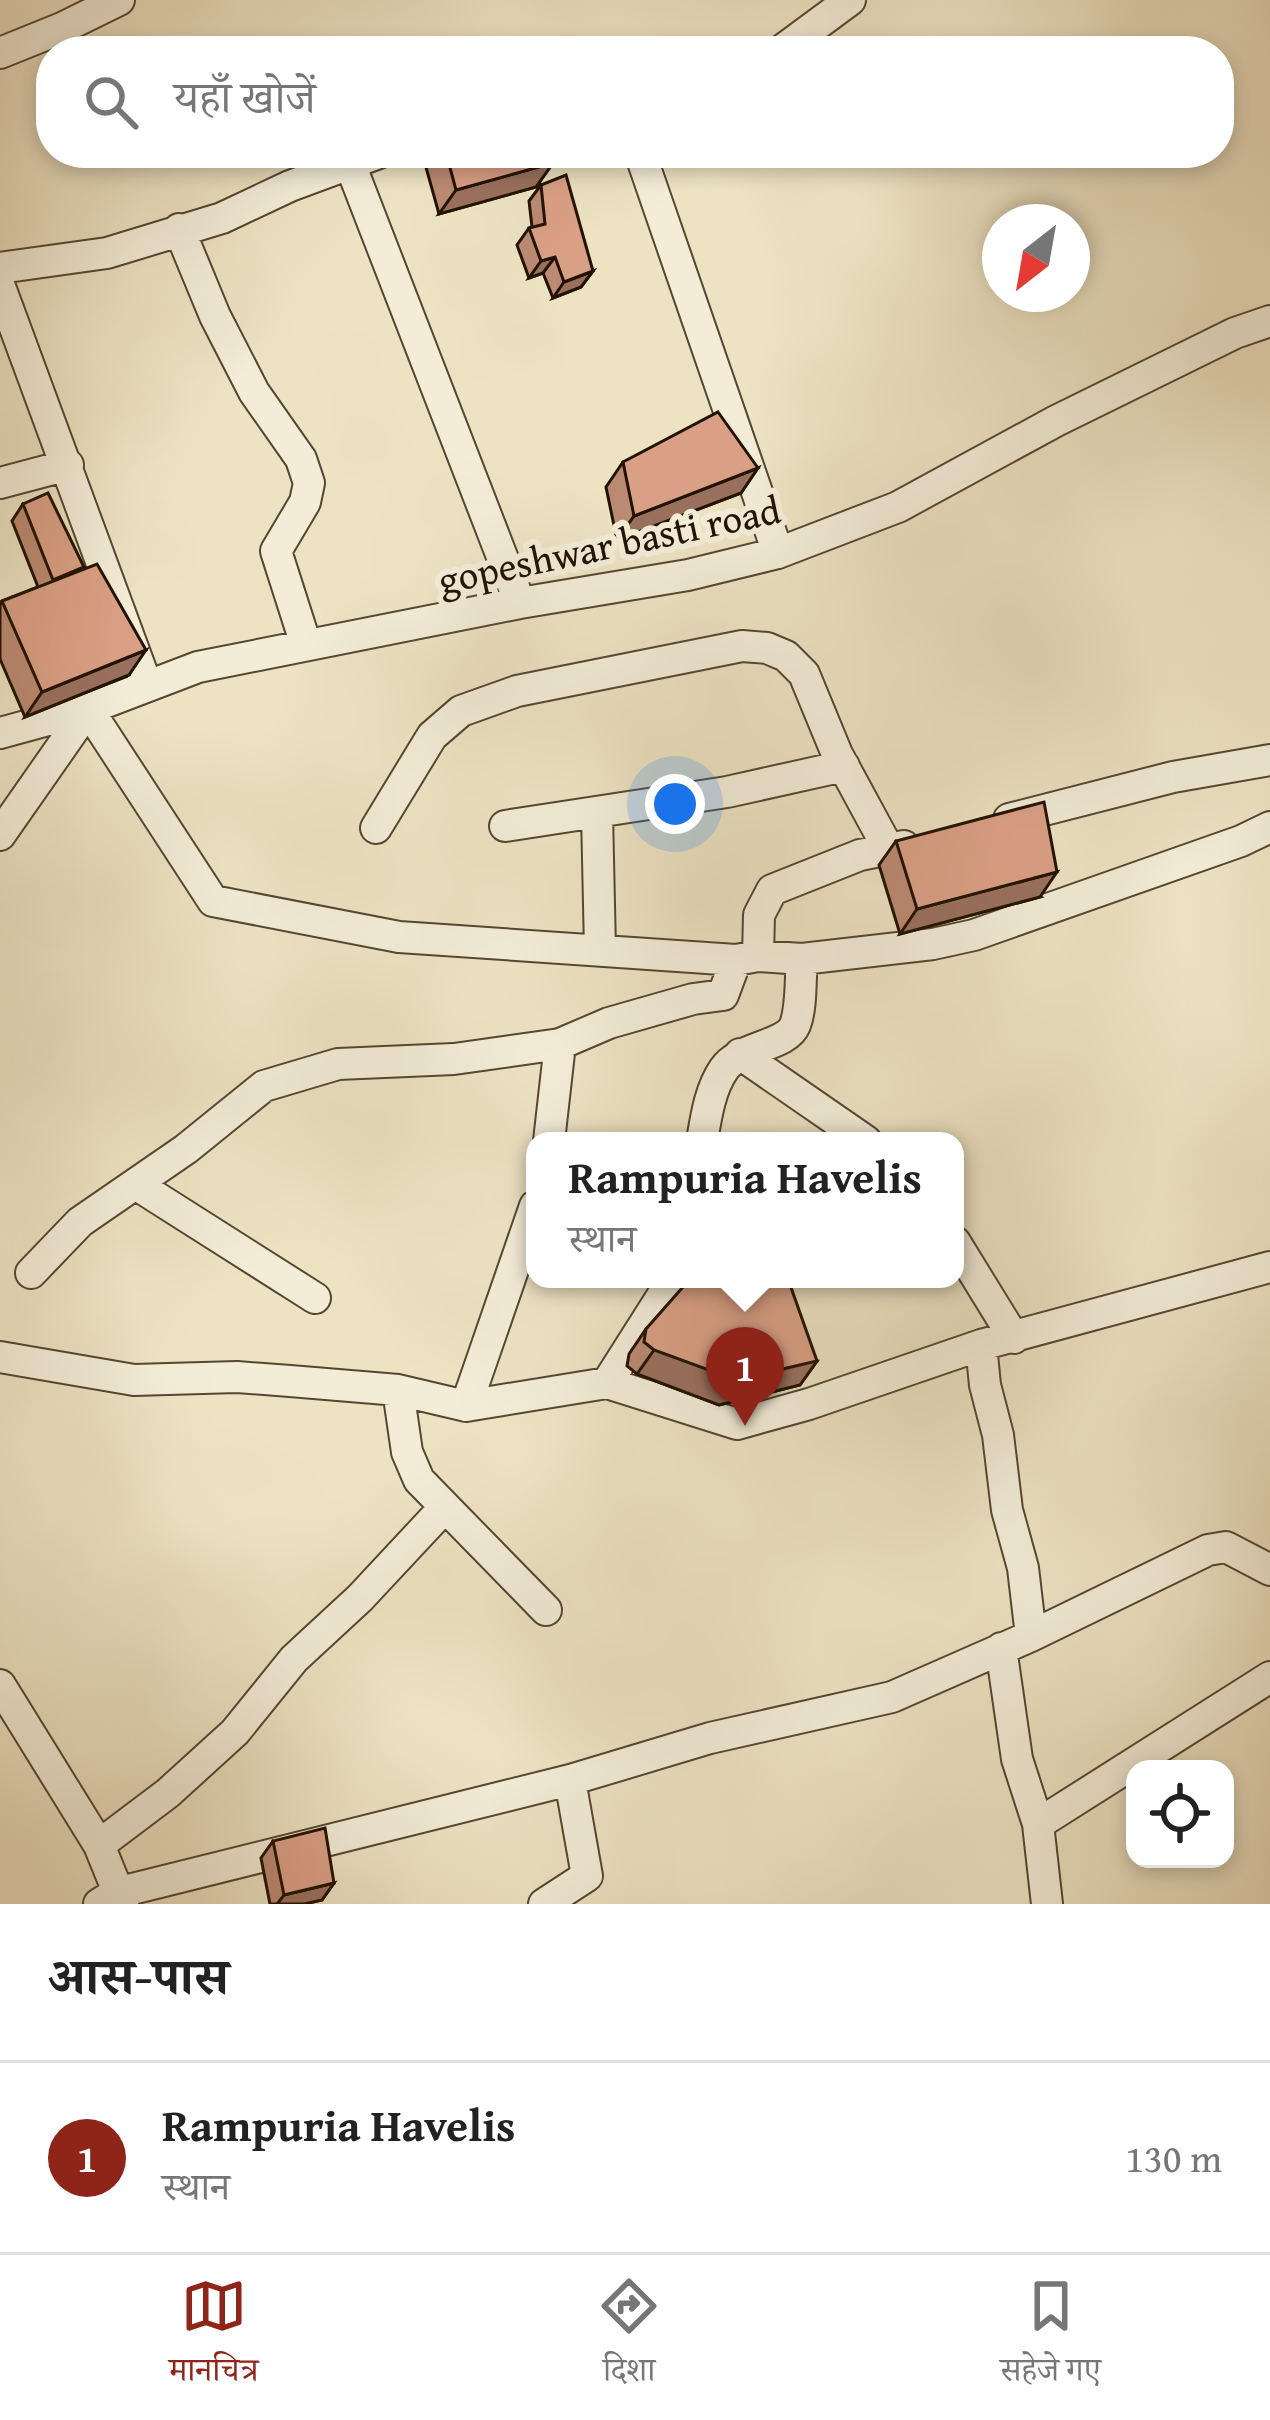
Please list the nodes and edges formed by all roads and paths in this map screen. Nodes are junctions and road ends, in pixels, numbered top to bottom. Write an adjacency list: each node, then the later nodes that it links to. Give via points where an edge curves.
1 (119, 0): 4 (street)
2 (850, 0): 5 (street)
3 (36, 36): 6 (street)
4 (37, 36)
5 (801, 36)
6 (0, 52)
7 (339, 168): 10 (street)
8 (352, 168): 17 (street)
9 (645, 168): 16 (street)
10 (179, 229): 11 (street, via 107,253); 18 (street, via 214,316 309,483 276,551)
11 (0, 268)
12 (0, 287): 14 (street)
13 (1270, 322): 16 (street, gopeshwar basti road, via 1056,421 898,507)
14 (68, 465): 15 (street); 19 (street)
15 (0, 483)
16 (778, 553): 17 (street, gopeshwar basti road)
17 (520, 603): 18 (street, gopeshwar basti road)
18 (306, 645): 19 (street, gopeshwar basti road)
19 (147, 686): 20 (street, gopeshwar basti road)
20 (88, 709): 21 (street, gopeshwar basti road); 29 (street); 32 (street, via 213,901 400,938)
21 (0, 734)
22 (1270, 760): 25 (street)
23 (844, 766): 24 (street); 28 (street, via 804,674 786,656 742,646 517,691 460,711 432,736); 31 (street)
24 (597, 813): 26 (street); 32 (street)
25 (987, 825)
26 (505, 826)
27 (1270, 827): 34 (street, via 974,935)
28 (376, 828)
29 (0, 835)
30 (926, 842): 31 (street)
31 (890, 850): 33 (street, via 772,890)
32 (600, 950): 33 (street)
33 (747, 958): 34 (street); 35 (street, via 723,995 609,1023)
34 (802, 959): 36 (street, via 796,1024)
35 (560, 1045): 37 (street); 40 (street, via 338,1064 263,1086)
36 (740, 1054): 38 (street, via 724,1068); 39 (street)
37 (550, 1132)
38 (703, 1132)
39 (853, 1132)
40 (137, 1185): 44 (street, via 80,1222); 46 (street)
41 (526, 1232): 52 (street)
42 (964, 1257): 47 (street)
43 (1270, 1267): 47 (street)
44 (31, 1273)
45 (667, 1288): 50 (street)
46 (315, 1298)
47 (1014, 1338): 48 (street)
48 (981, 1345): 50 (street, via 737,1424); 56 (street)
49 (0, 1357): 51 (street, via 134,1380)
50 (607, 1383): 52 (street)
51 (398, 1390): 52 (street); 53 (street, via 407,1452)
52 (466, 1406)
53 (444, 1508): 55 (street); 62 (street, via 294,1659 235,1732)
54 (1270, 1570): 56 (street, via 1226,1547 1208,1550)
55 (545, 1610)
56 (1031, 1636): 57 (street)
57 (1001, 1648): 60 (street, via 892,1697); 61 (street, via 1017,1759)
58 (1270, 1677): 61 (street)
59 (0, 1685): 62 (street)
60 (570, 1780): 63 (street); 64 (street, via 586,1876)
61 (1038, 1824): 65 (street)
62 (99, 1846): 63 (street)
63 (113, 1900)
64 (544, 1904)
65 (1047, 1904)

